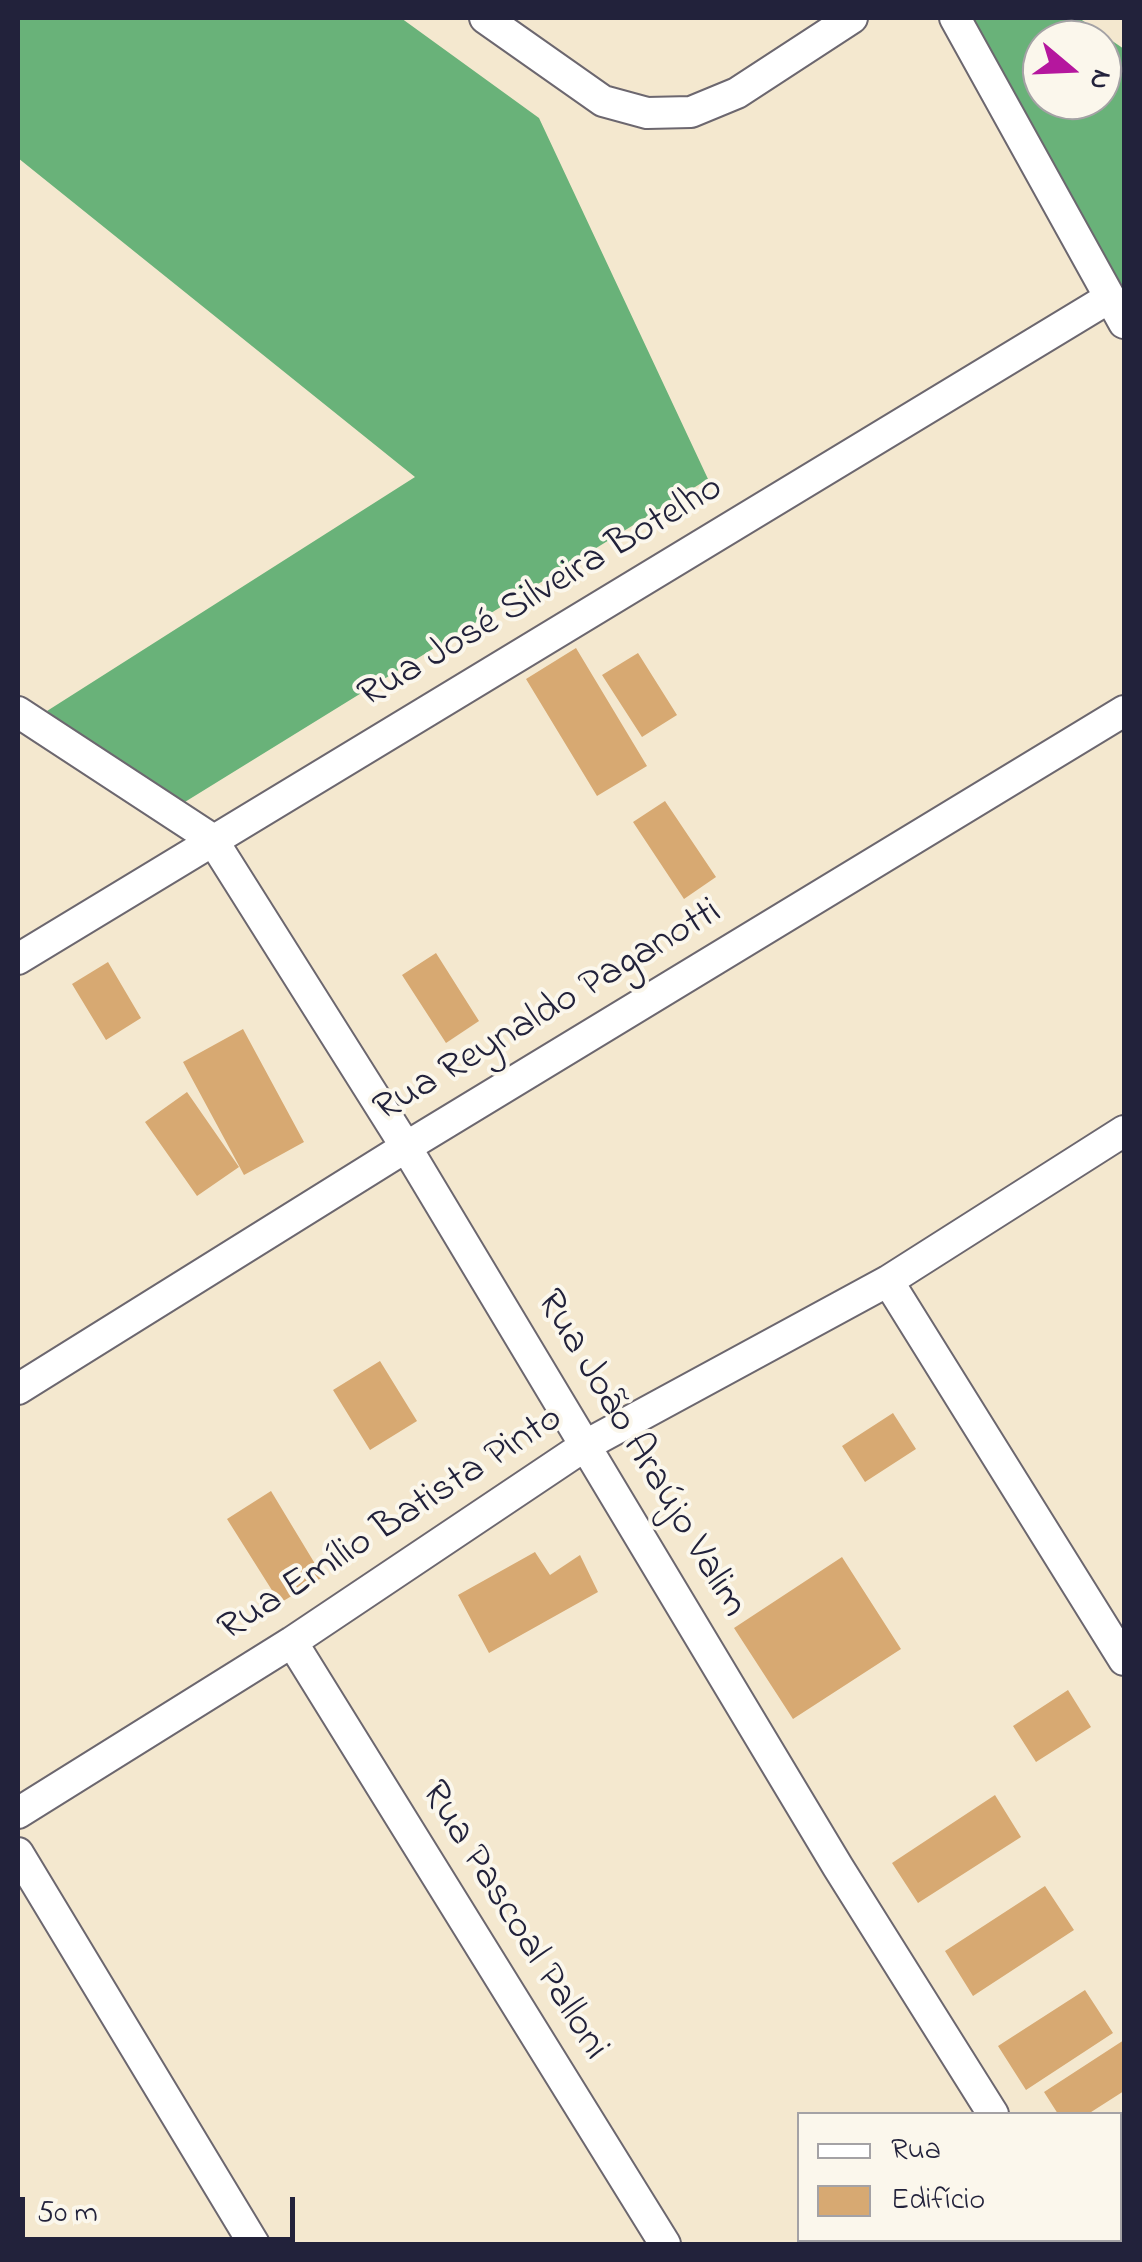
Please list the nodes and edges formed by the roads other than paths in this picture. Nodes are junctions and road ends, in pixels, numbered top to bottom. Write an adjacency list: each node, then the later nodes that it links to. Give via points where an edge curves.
1 (485, 18): 2 (street, via 603,101 646,113 690,112 737,93)
2 (852, 18)
3 (955, 18): 4 (street)
4 (1117, 311): 7 (street, Rua José Silveira Botelho)
5 (1124, 710): 10 (street, Rua Reynaldo Paganotti)
6 (18, 712): 7 (street)
7 (212, 840): 8 (street, Rua José Silveira Botelho); 10 (street, Rua João Araújo Valim)
8 (18, 959)
9 (1124, 1131): 11 (street, Rua Emílio Batista Pinto)
10 (406, 1146): 12 (street, Rua Reynaldo Paganotti); 13 (street, Rua João Araújo Valim)
11 (888, 1281): 13 (street, Rua Emílio Batista Pinto); 15 (street)
12 (18, 1388)
13 (586, 1444): 14 (street, Rua Emílio Batista Pinto); 18 (street, Rua João Araújo Valim)
14 (292, 1642): 16 (street, Rua Emílio Batista Pinto); 20 (street, Rua Pascoal Palloni)
15 (1124, 1660)
16 (18, 1812)
17 (18, 1853): 19 (street)
18 (992, 2112)
19 (254, 2244)
20 (665, 2244)

